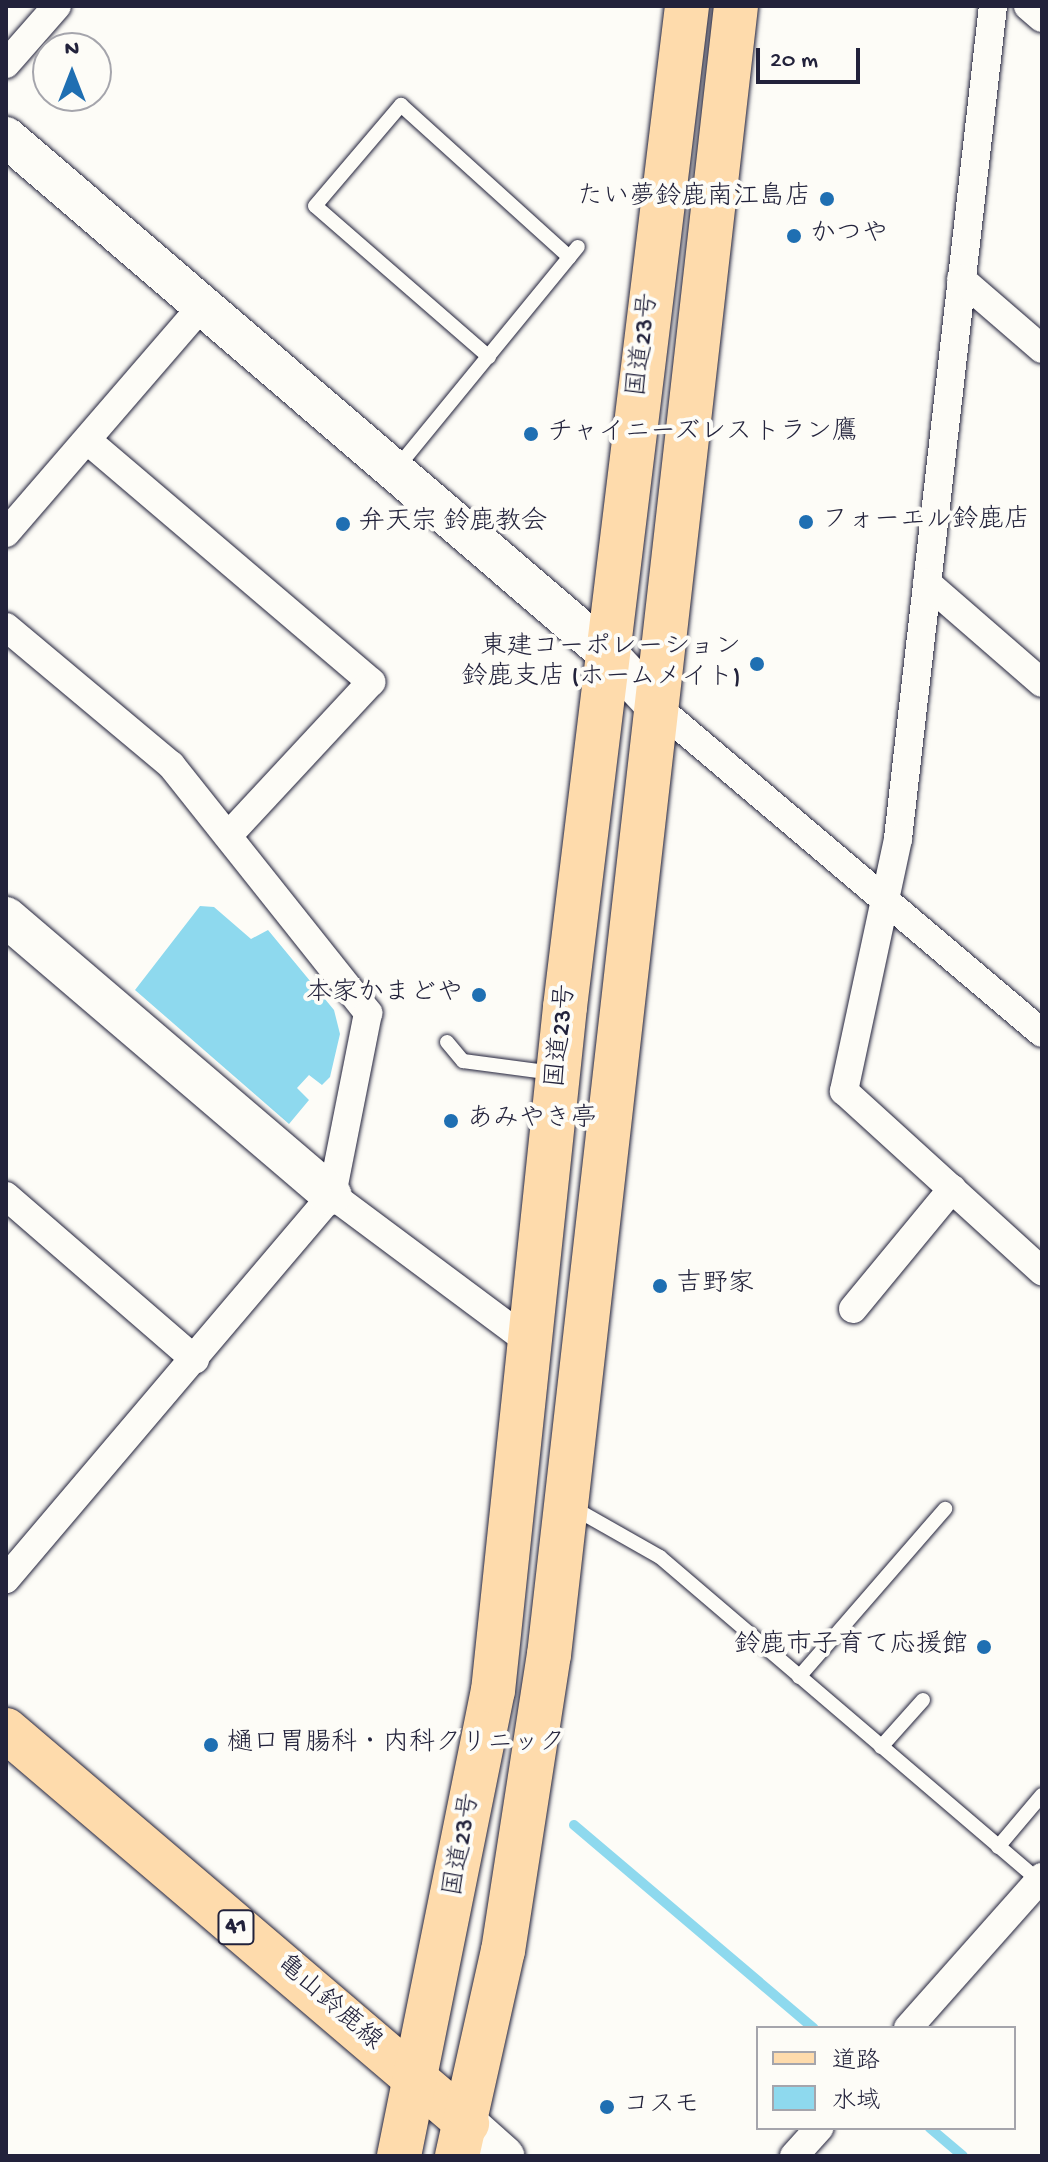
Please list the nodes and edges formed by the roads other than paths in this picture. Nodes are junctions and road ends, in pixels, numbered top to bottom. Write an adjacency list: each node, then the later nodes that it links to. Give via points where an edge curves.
1 (57, 6): 7 (street)
2 (687, 6): 18 (main road, 国道23号)
3 (736, 6): 20 (main road, 国道23号)
4 (993, 6): 9 (street)
5 (1028, 6): 6 (street)
6 (1042, 18)
7 (6, 64)
8 (6, 137): 10 (street)
9 (961, 279): 11 (street); 16 (street)
10 (200, 308): 13 (street); 14 (street)
11 (1042, 349)
12 (489, 357): 12 (lane, via 574,252 401,105 315,206); 14 (lane)
13 (88, 441): 15 (street); 21 (street, via 371,682)
14 (393, 472): 18 (street)
15 (6, 533)
16 (927, 583): 19 (street); 22 (street)
17 (6, 627): 21 (street, via 171,765)
18 (607, 653): 20 (street); 26 (main road, 国道23号)
19 (1042, 683)
20 (657, 707): 22 (street); 34 (main road, 国道23号)
21 (228, 836): 28 (street, via 368,1013)
22 (885, 900): 24 (street); 27 (street, via 844,1091)
23 (6, 917): 28 (street)
24 (1042, 1033)
25 (447, 1042): 26 (lane, via 463,1061)
26 (558, 1074): 32 (main road, 国道23号)
27 (952, 1189): 30 (street); 31 (street)
28 (332, 1195): 32 (street); 33 (street)
29 (6, 1196): 33 (street)
30 (1042, 1271)
31 (853, 1309)
32 (529, 1342): 45 (main road, 国道23号, via 493,1691)
33 (195, 1360): 36 (street)
34 (565, 1503): 37 (lane, via 660,1557); 47 (main road, 国道23号, via 535,1759)
35 (945, 1509): 37 (lane)
36 (6, 1579)
37 (799, 1677): 40 (lane)
38 (923, 1700): 40 (lane)
39 (6, 1730): 45 (main road, 亀山鈴鹿線 / 41)
40 (881, 1747): 42 (lane)
41 (1042, 1795): 42 (lane)
42 (998, 1847): 43 (lane)
43 (1040, 1879): 44 (street)
44 (910, 2026)
45 (417, 2081): 47 (main road, 亀山鈴鹿線 / 41); 48 (main road, 国道23号)
46 (817, 2130): 50 (street)
47 (462, 2140): 49 (street)
48 (399, 2156)
49 (504, 2156)
50 (794, 2156)

